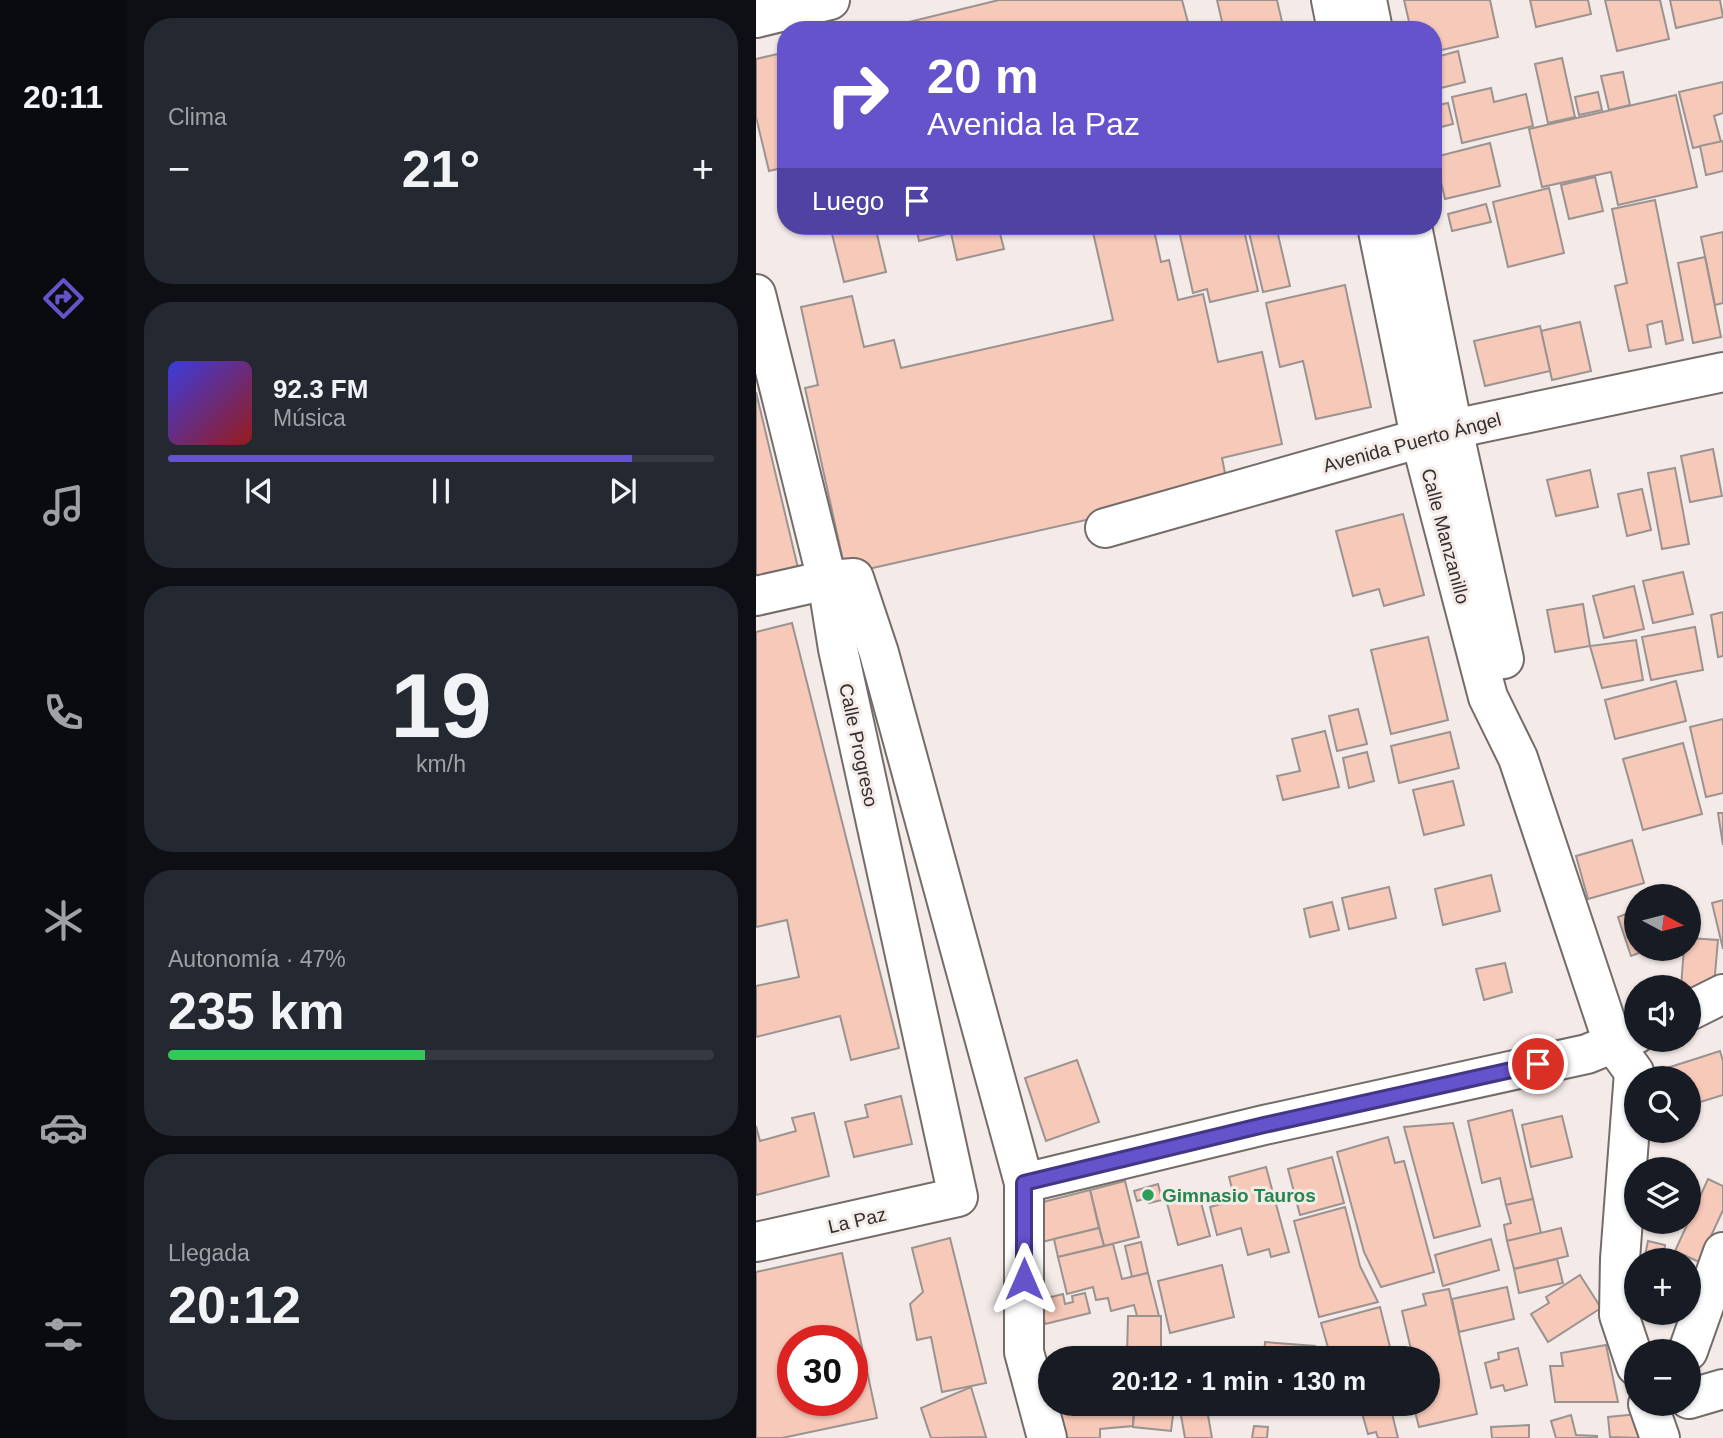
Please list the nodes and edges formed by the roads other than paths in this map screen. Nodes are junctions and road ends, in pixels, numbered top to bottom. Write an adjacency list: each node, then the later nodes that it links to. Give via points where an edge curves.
1 (830, 0): 4 (street)
2 (1331, 0): 5 (street)
3 (1367, 0): 6 (street)
4 (756, 18)
5 (1335, 21)
6 (1371, 21)
7 (1380, 235): 11 (street, Calle Manzanillo)
8 (1413, 235): 11 (street, Calle Manzanillo)
9 (756, 294): 13 (street, Calle Progreso)
10 (1723, 372): 11 (street, Avenida Puerto Ángel)
11 (1436, 433): 12 (street, Avenida Puerto Ángel); 17 (street, Calle Manzanillo, via 1488,697 1518,758)
12 (1105, 528)
13 (841, 580): 14 (street); 20 (street, Calle Progreso, via 879,653); 21 (street, Calle Progreso, via 838,649)
14 (756, 596)
15 (1723, 994): 16 (street)
16 (1701, 1005)
17 (1624, 1036)
18 (1624, 1039): 20 (street, via 1587,1054)
19 (1629, 1052): 24 (street, Calle Manzanillo, via 1634,1072 1619,1259 1619,1315)
20 (1024, 1183): 30 (street, Calle Progreso, via 1024,1352)
21 (958, 1197): 22 (street, La Paz)
22 (756, 1242)
23 (1723, 1252): 25 (street)
24 (1627, 1339)
25 (1692, 1339)
26 (1723, 1389): 27 (street)
27 (1701, 1395)
28 (1652, 1416): 31 (street)
29 (1677, 1416): 32 (street)
30 (1047, 1438)
31 (1660, 1438)
32 (1675, 1438)

